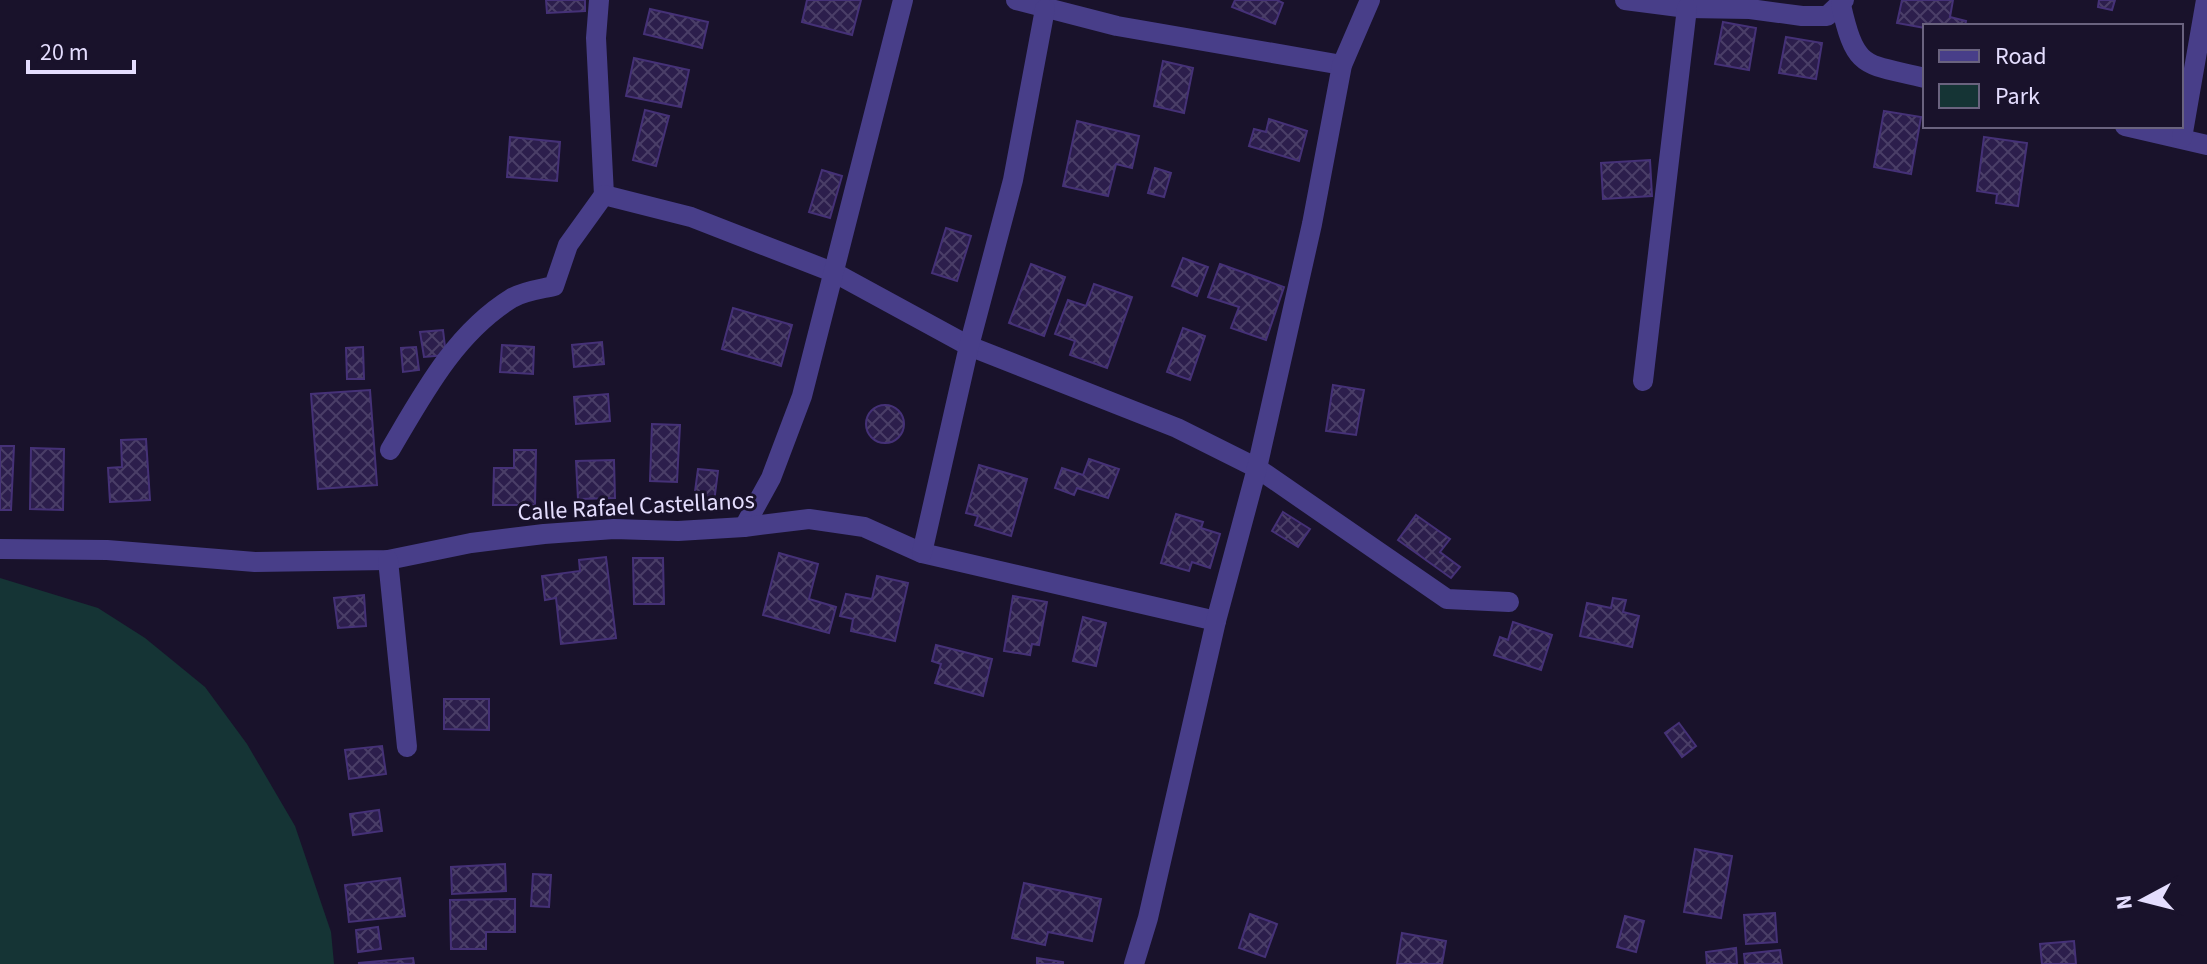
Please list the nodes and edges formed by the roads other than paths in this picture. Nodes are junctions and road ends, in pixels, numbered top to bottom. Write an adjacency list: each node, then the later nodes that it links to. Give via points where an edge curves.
1 (599, 0): 15 (street)
2 (903, 0): 16 (street)
3 (1016, 0): 9 (street)
4 (1370, 0): 10 (street)
5 (1625, 0): 8 (street)
6 (2206, 0): 13 (street)
7 (1842, 2): 8 (street, via 1827,16); 11 (street, via 1854,50 1864,61)
8 (1687, 8): 18 (street)
9 (1045, 9): 10 (street); 17 (street, via 1013,180)
10 (1342, 65): 20 (street)
11 (1923, 77)
12 (2134, 128): 13 (street)
13 (2182, 138): 14 (street)
14 (2207, 145)
15 (604, 195): 16 (street, via 691,217); 19 (street, via 568,245 554,286 515,297 471,330 432,379)
16 (835, 273): 17 (street); 21 (street, via 802,396 771,478)
17 (969, 346): 20 (street, via 1177,428); 23 (street)
18 (1643, 381)
19 (390, 450)
20 (1257, 468): 25 (street, via 1447,599); 26 (street)
21 (744, 527): 23 (street, Calle Rafael Castellanos, via 809,519 864,527); 24 (street, Calle Rafael Castellanos, via 544,534)
22 (0, 549): 24 (street, Calle Rafael Castellanos, via 107,550 255,562)
23 (922, 553): 26 (street, Calle Rafael Castellanos)
24 (388, 560): 27 (street)
25 (1509, 602)
26 (1216, 621): 28 (street)
27 (407, 747)
28 (1134, 964)

